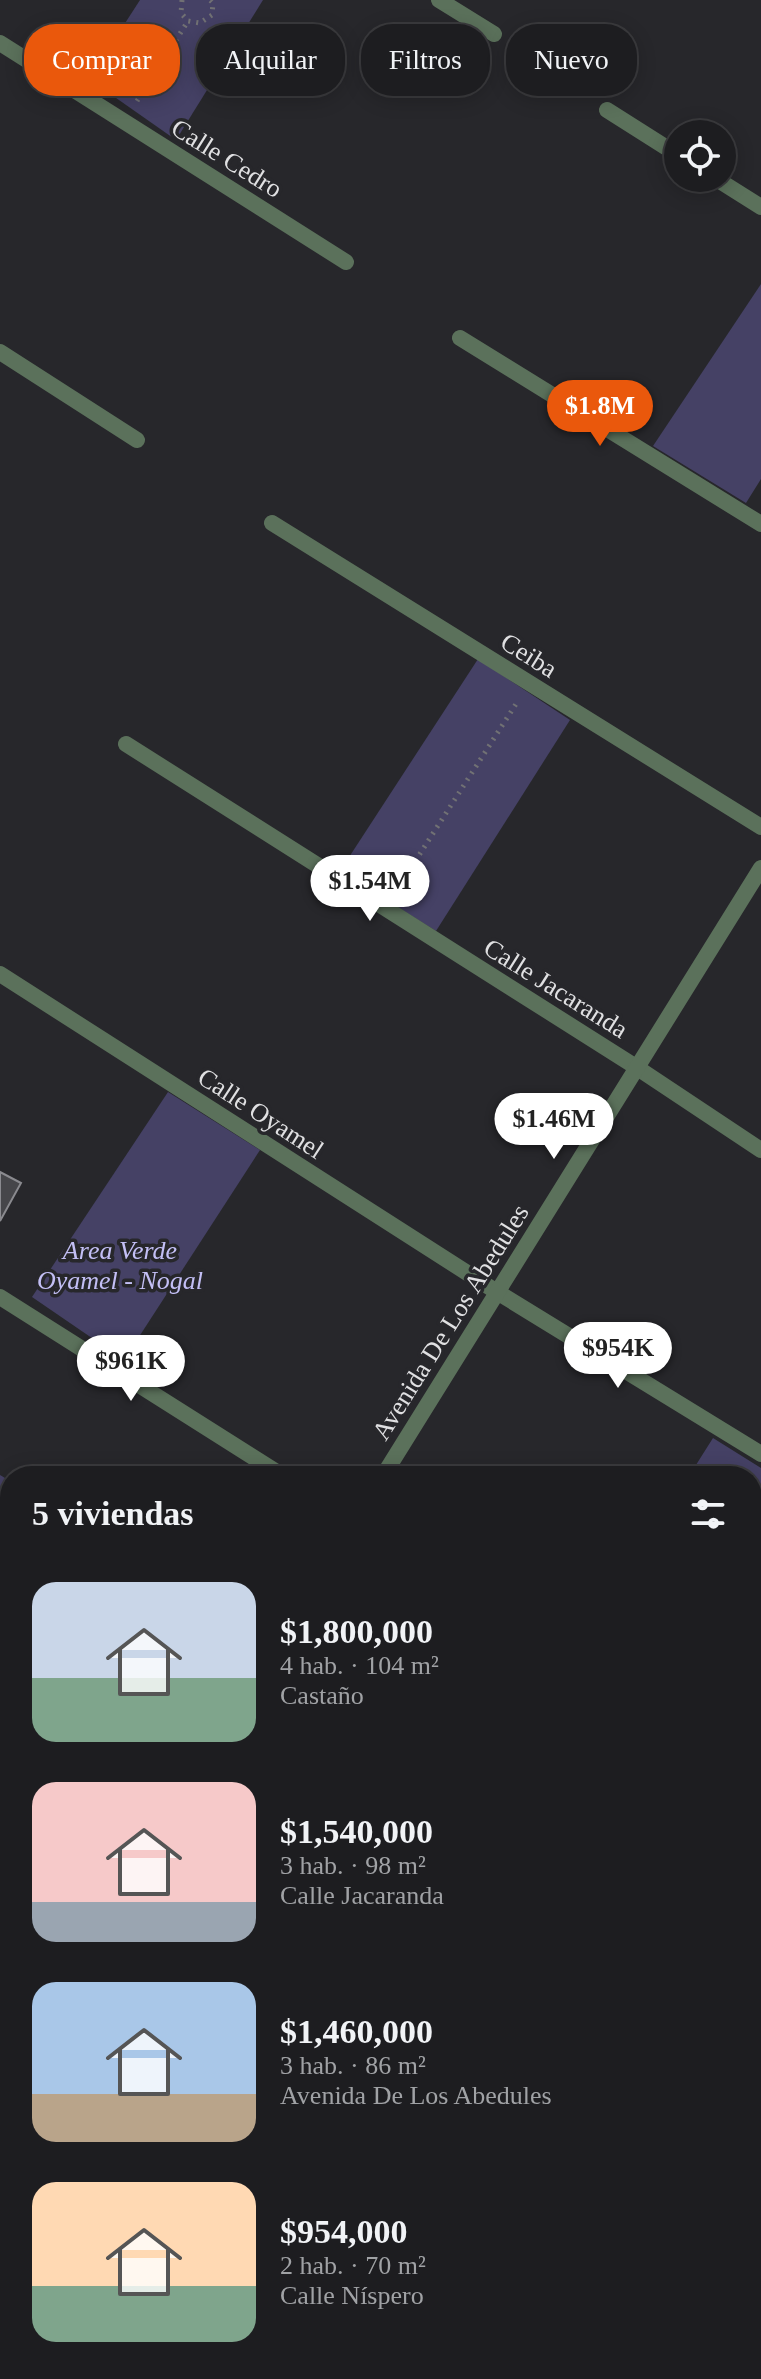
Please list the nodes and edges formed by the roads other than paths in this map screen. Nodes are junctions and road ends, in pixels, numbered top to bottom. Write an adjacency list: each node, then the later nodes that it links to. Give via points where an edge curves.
1 (439, 0): 2 (street)
2 (494, 34)
3 (0, 43): 8 (street, Calle Cedro)
4 (607, 110): 5 (street)
5 (664, 146)
6 (736, 191): 7 (street)
7 (761, 207)
8 (346, 262)
9 (460, 338): 13 (street)
10 (0, 352): 11 (street)
11 (137, 440)
12 (272, 523): 15 (street, Ceiba)
13 (761, 524)
14 (126, 744): 18 (street, Calle Jacaranda)
15 (761, 827)
16 (761, 868): 18 (street, Avenida De Los Abedules)
17 (0, 974): 20 (street, Calle Oyamel)
18 (636, 1067): 19 (street, Calle Jacaranda); 20 (street, Avenida De Los Abedules)
19 (761, 1150)
20 (497, 1292): 22 (street, Calle Oyamel); 24 (street, Avenida De Los Abedules)
21 (0, 1297): 23 (street)
22 (761, 1454)
23 (267, 1466)
24 (389, 1466)

